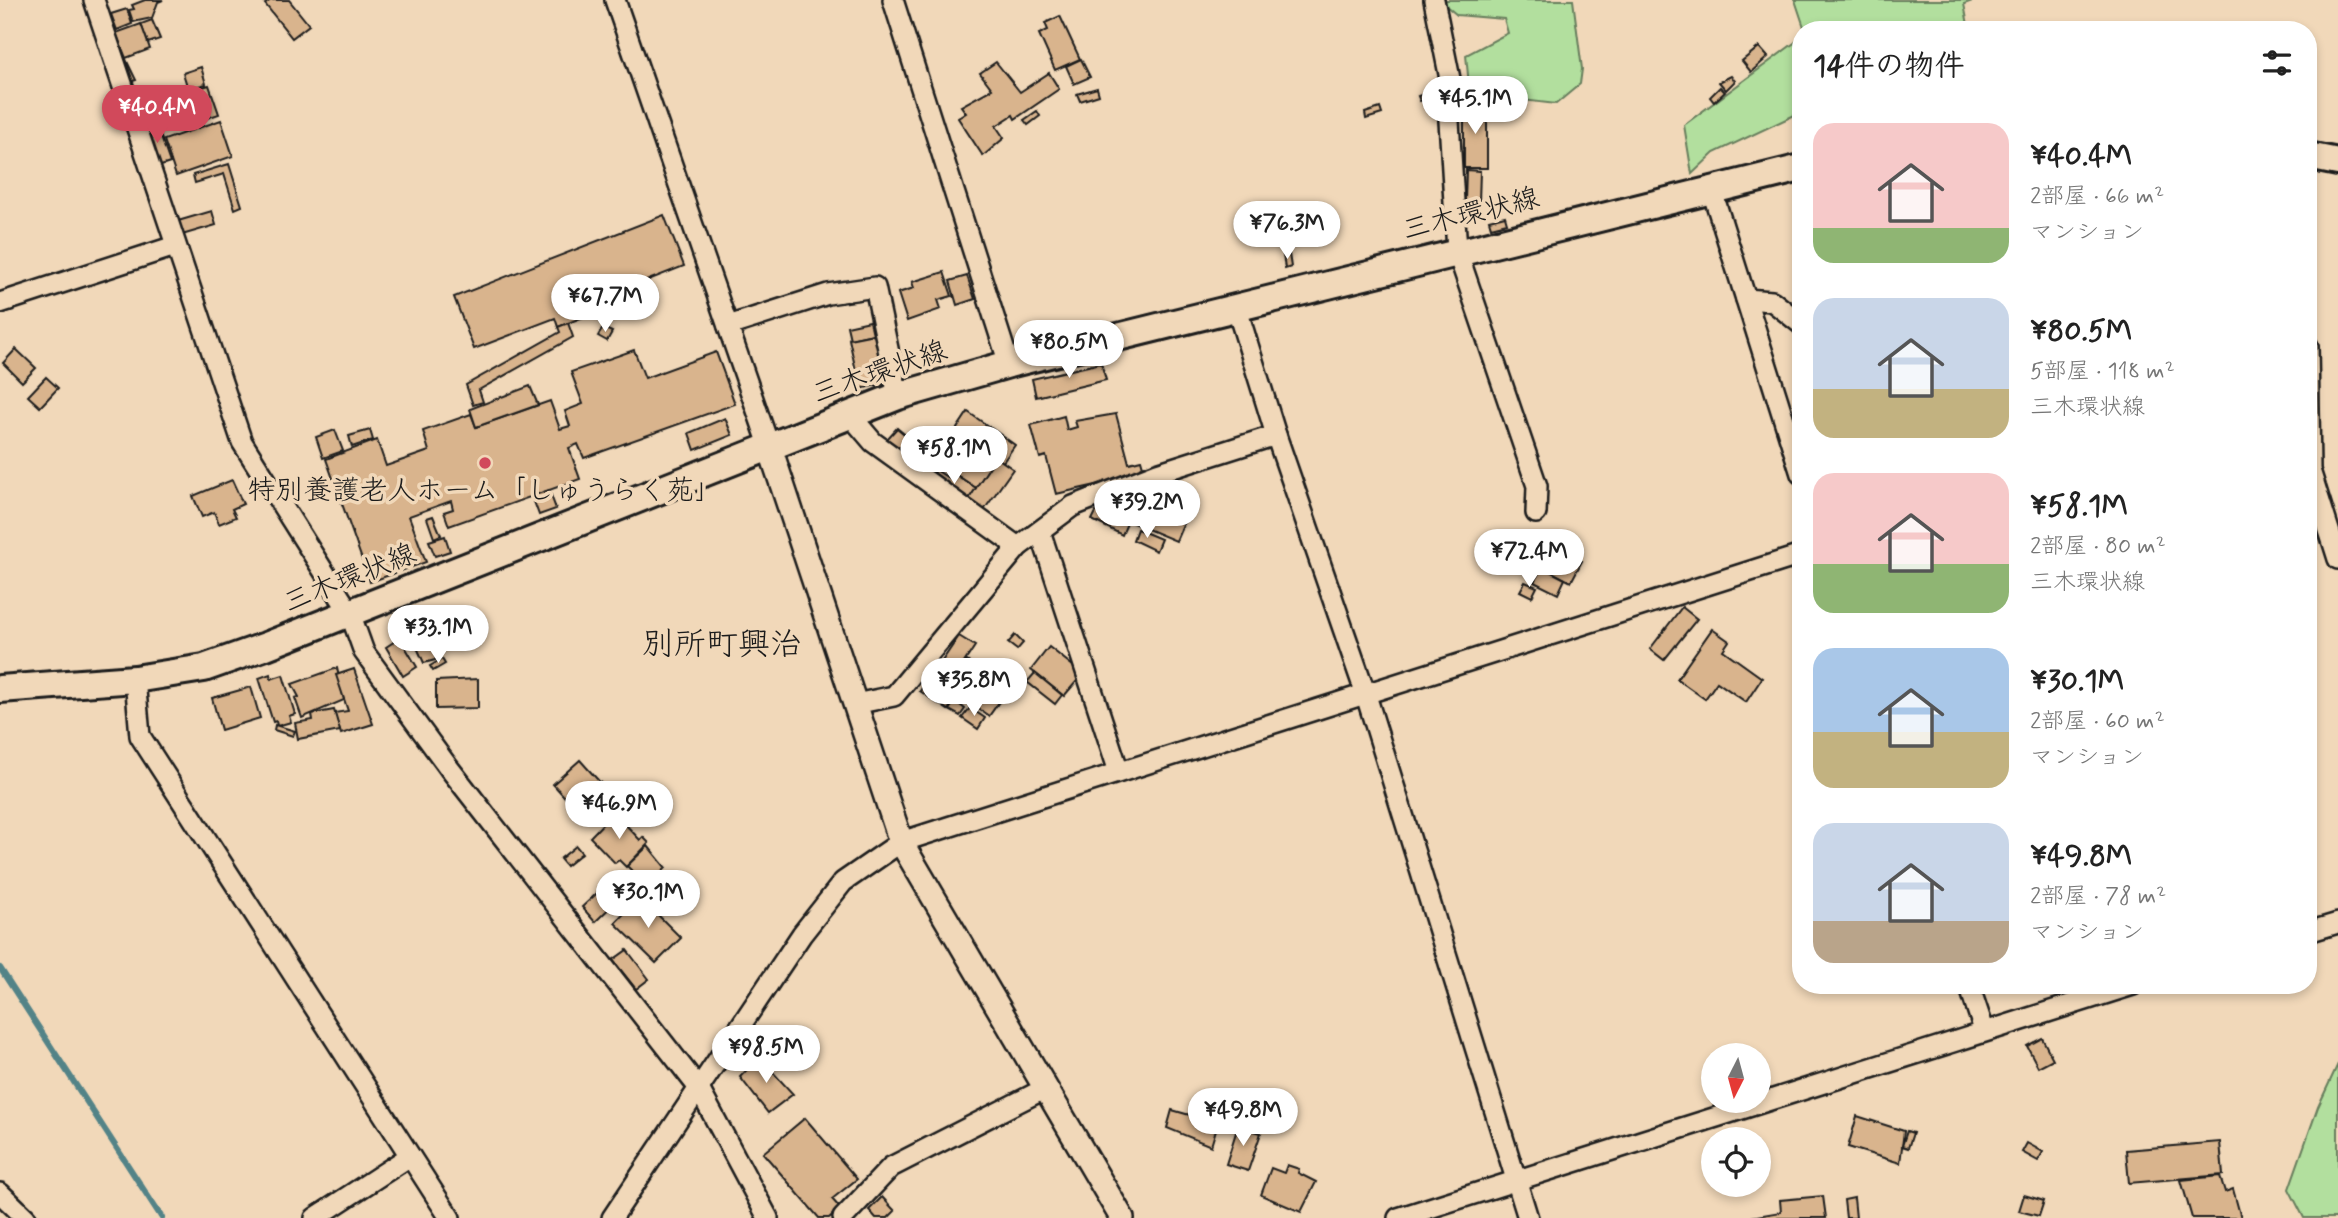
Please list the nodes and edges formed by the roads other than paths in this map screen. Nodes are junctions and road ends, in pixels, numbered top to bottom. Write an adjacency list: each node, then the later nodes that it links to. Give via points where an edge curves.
1 (94, 0): 9 (street)
2 (615, 0): 15 (street)
3 (893, 0): 16 (street)
4 (1434, 0): 10 (street, via 1451,84)
5 (2317, 158): 6 (main road)
6 (2338, 162)
7 (1792, 170): 8 (main road, 三木環状線)
8 (1712, 191): 10 (main road, 三木環状線); 11 (street)
9 (175, 246): 12 (street); 28 (street, via 242,442)
10 (1457, 251): 13 (main road, 三木環状線); 23 (street, via 1536,486)
11 (1746, 299): 14 (street, via 1772,301); 19 (street)
12 (0, 303)
13 (1237, 306): 16 (main road, 三木環状線); 20 (street)
14 (1792, 317)
15 (728, 326): 17 (street, via 828,294 875,286); 21 (street)
16 (1009, 364): 17 (main road, 三木環状線)
17 (898, 396): 18 (main road, 三木環状線)
18 (850, 415): 21 (main road, 三木環状線); 25 (street, via 873,442)
19 (1792, 433)
20 (1276, 435): 24 (street, via 1157,472 1073,506); 31 (street)
21 (770, 448): 28 (main road, 三木環状線); 32 (street)
22 (2317, 495): 27 (street)
23 (1536, 513)
24 (1040, 531): 25 (street); 33 (street)
25 (1018, 547): 32 (street, via 894,696)
26 (1792, 558): 31 (street)
27 (2338, 559)
28 (350, 613): 29 (main road, 三木環状線, via 204,668); 40 (street, via 364,652 449,768)
29 (135, 679): 30 (main road, 三木環状線); 42 (street, via 140,736)
30 (0, 689)
31 (1365, 692): 33 (street); 43 (street)
32 (855, 704): 34 (street)
33 (1119, 772): 34 (street)
34 (901, 842): 40 (street, via 843,882); 41 (street)
35 (2338, 923): 36 (street)
36 (2317, 929)
37 (1972, 994): 39 (street)
38 (2103, 994): 39 (street)
39 (1984, 1030): 43 (street)
40 (698, 1087): 48 (street); 49 (street)
41 (1046, 1088): 50 (street, via 891,1167); 51 (street)
42 (410, 1156): 46 (street); 47 (street)
43 (1516, 1180): 52 (street); 53 (street)
44 (0, 1193): 45 (street)
45 (26, 1218)
46 (315, 1218)
47 (450, 1218)
48 (611, 1218)
49 (768, 1218)
50 (843, 1218)
51 (1122, 1218)
52 (1398, 1218)
53 (1528, 1218)

